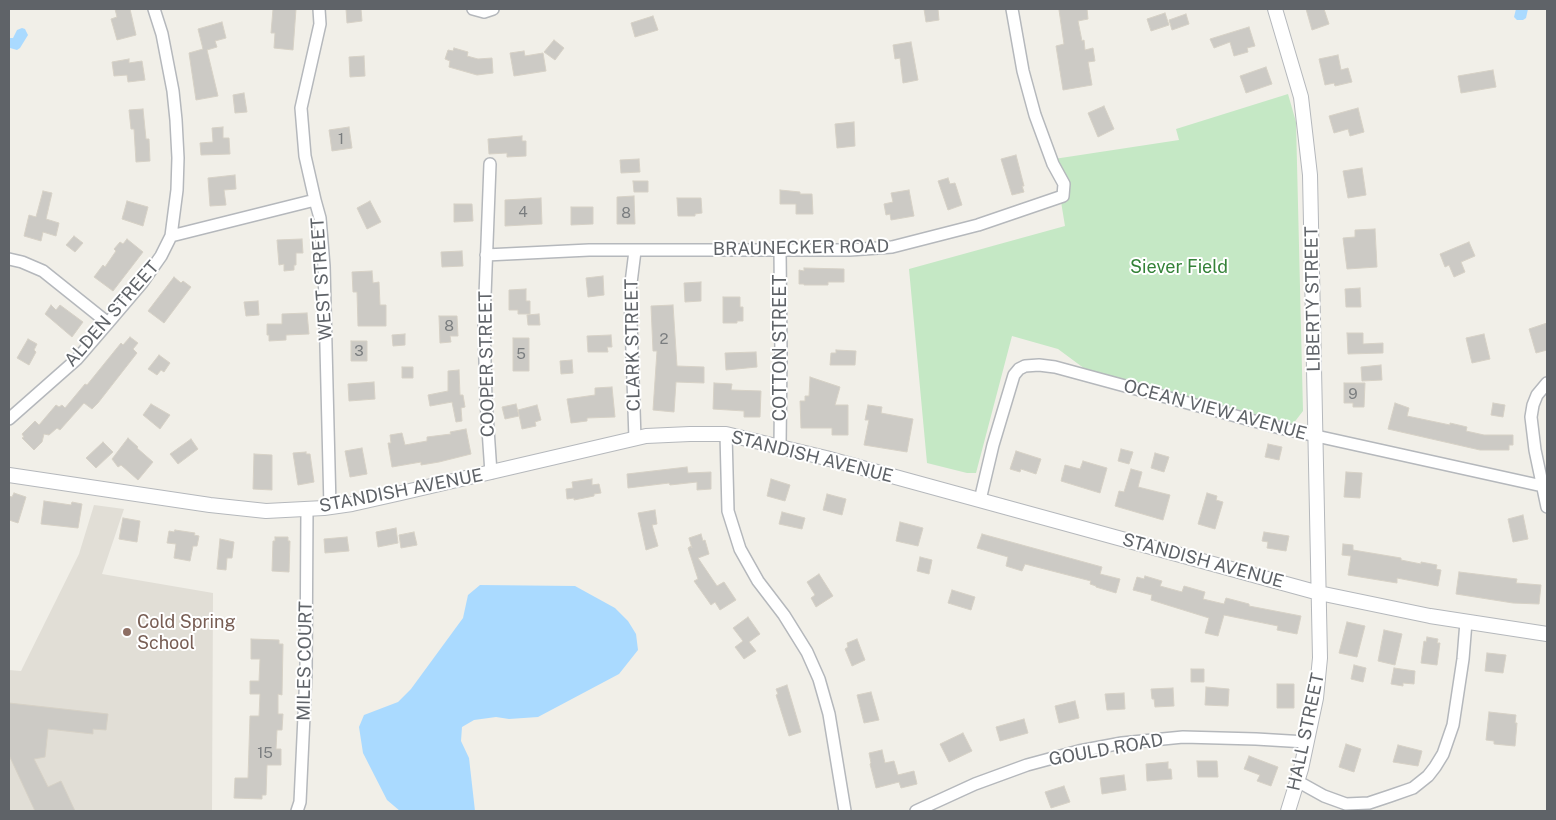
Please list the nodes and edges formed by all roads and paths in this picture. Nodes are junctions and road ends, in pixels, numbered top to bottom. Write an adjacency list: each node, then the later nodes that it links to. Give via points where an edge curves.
1 (154, 9): 9 (street, ALDEN STREET, via 162,34 176,120 177,190)
2 (319, 9): 8 (street, via 320,24 301,108 305,156)
3 (473, 9): 4 (street, via 484,12)
4 (493, 9)
5 (1012, 9): 10 (street, BRAUNECKER ROAD, via 1034,114 1064,184 1064,196 978,225 892,247)
6 (1275, 9): 18 (street, LIBERTY STREET, via 1301,97 1310,174)
7 (490, 164): 12 (street, COOPER STREET)
8 (314, 200): 9 (street, WEST STREET); 25 (street, WEST STREET, via 320,218 324,266)
9 (171, 236): 14 (street, ALDEN STREET, via 162,256 142,284)
10 (780, 249): 11 (street, BRAUNECKER ROAD); 20 (street, COTTON STREET)
11 (634, 251): 12 (street, BRAUNECKER ROAD); 19 (street, CLARK STREET, via 630,291)
12 (486, 255): 21 (street, COOPER STREET, via 484,322)
13 (9, 259): 14 (street, via 43,271)
14 (108, 323): 16 (street, ALDEN STREET, via 77,359)
15 (1547, 383): 23 (street, via 1537,394 1531,417 1535,450)
16 (9, 419)
17 (726, 434): 19 (street, STANDISH AVENUE); 20 (street, STANDISH AVENUE); 34 (street, via 728,511 740,549 807,652 819,679)
18 (1316, 436): 23 (street, OCEAN VIEW AVENUE); 24 (street, OCEAN VIEW AVENUE, via 1055,367 1025,366 1014,375 1010,386); 28 (street, LIBERTY STREET)
19 (635, 439): 21 (street, STANDISH AVENUE)
20 (780, 446): 24 (street, STANDISH AVENUE)
21 (491, 473): 25 (street, STANDISH AVENUE)
22 (9, 475): 27 (street, STANDISH AVENUE, via 210,505 266,511)
23 (1545, 487): 26 (street)
24 (980, 500): 28 (street, STANDISH AVENUE)
25 (330, 507): 27 (street, STANDISH AVENUE)
26 (1547, 507)
27 (307, 509): 33 (street, MILES COURT, via 306,673)
28 (1319, 593): 29 (street, STANDISH AVENUE); 31 (street, HALL STREET, via 1320,658 1316,698)
29 (1466, 622): 30 (street, STANDISH AVENUE); 32 (street, via 1464,659 1453,726 1443,754 1428,776 1413,788 1390,796 1369,803 1346,804)
30 (1547, 634)
31 (1306, 742): 32 (street, HALL STREET); 35 (street, GOULD ROAD, via 1183,737 1088,749 1027,765)
32 (1297, 781): 36 (street, HALL STREET)
33 (297, 811)
34 (845, 811)
35 (916, 811)
36 (1288, 811)

